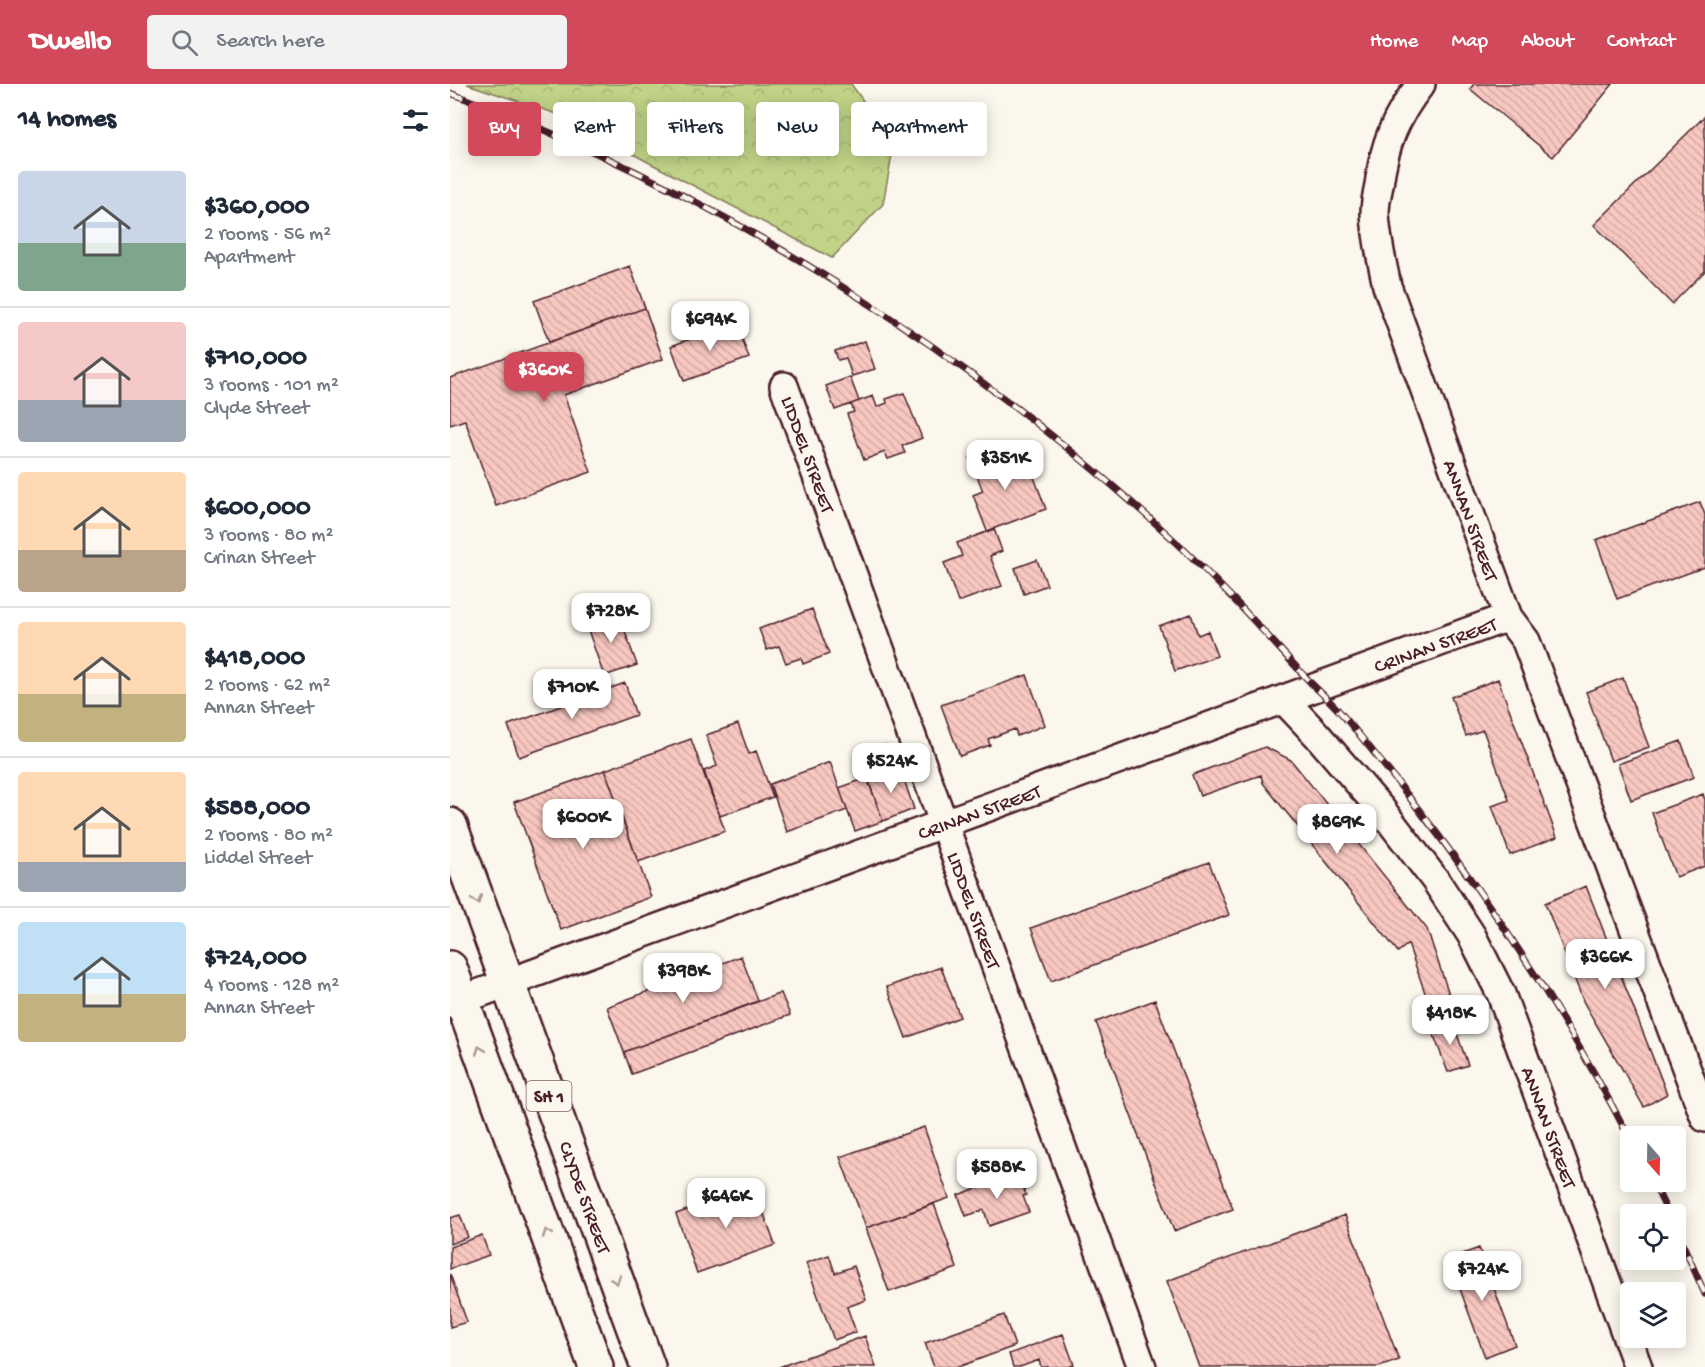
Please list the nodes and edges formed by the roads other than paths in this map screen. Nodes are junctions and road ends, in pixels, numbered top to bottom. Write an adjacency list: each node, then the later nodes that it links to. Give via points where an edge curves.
1 (1421, 84): 3 (street, ANNAN STREET, via 1388,140 1375,211 1379,249 1401,327)
2 (784, 386): 5 (street, LIDDEL STREET)
3 (1508, 617): 4 (street, CRINAN STREET); 10 (street, ANNAN STREET, via 1526,640)
4 (1284, 700): 5 (street, CRINAN STREET); 14 (street, ANNAN STREET, via 1381,808 1472,936 1501,994)
5 (944, 824): 8 (street, CRINAN STREET); 13 (street, LIDDEL STREET)
6 (450, 825): 8 (highway, CLYDE STREET / SH 1, one-way to 8)
7 (450, 968): 9 (highway, SH 1)
8 (508, 983): 9 (street, CRINAN STREET); 12 (highway, CLYDE STREET / SH 1, one-way to 12)
9 (456, 1002): 11 (highway, SH 1, one-way to 9)
10 (1705, 1118)
11 (596, 1367)
12 (648, 1367)
13 (1142, 1367)
14 (1638, 1367)

